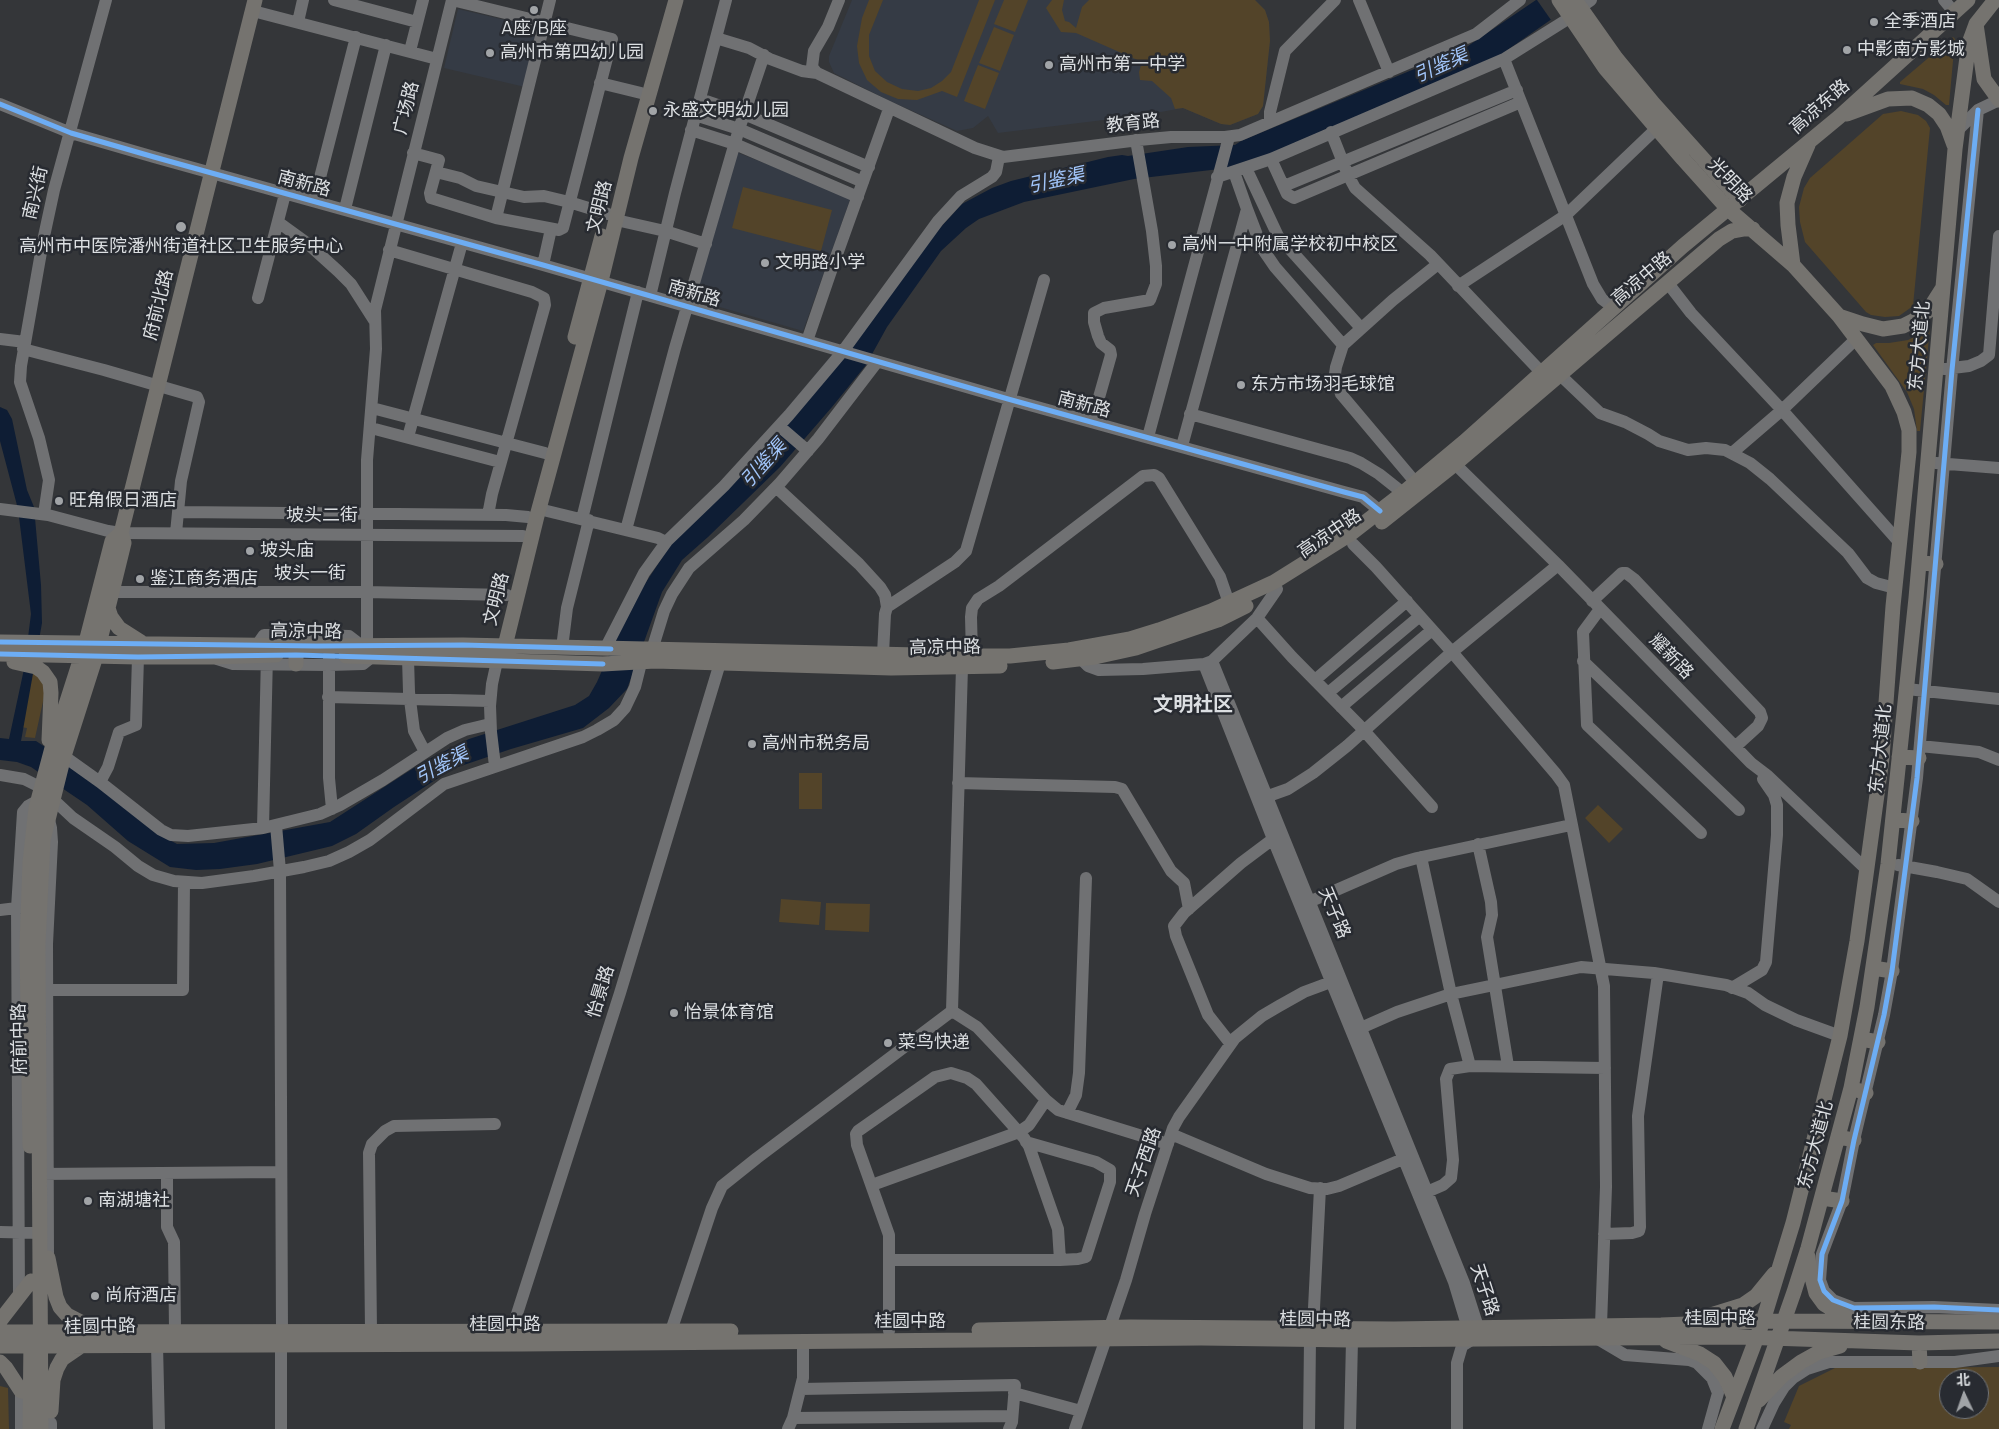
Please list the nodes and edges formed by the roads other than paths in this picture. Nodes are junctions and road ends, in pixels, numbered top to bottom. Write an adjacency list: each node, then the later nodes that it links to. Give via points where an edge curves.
1 (106, 0): 49 (street, 南兴街)
2 (303, 0): 20 (street)
3 (334, 0): 21 (street)
4 (423, 0): 21 (street)
5 (452, 0): 22 (street); 29 (street, 广场路)
6 (550, 0): 22 (street)
7 (666, 0): 34 (main road, 文明路)
8 (676, 0): 78 (main road, 文明路)
9 (726, 0): 25 (street)
10 (839, 0): 32 (street, via 814,51 812,67)
11 (1335, 0): 44 (street, via 1285,51)
12 (1360, 0): 31 (street)
13 (1520, 0): 31 (street, 教育路, via 1476,34)
14 (1944, 0): 19 (street)
15 (1968, 0): 19 (main road, 高凉东路)
16 (254, 5): 20 (street); 64 (main road, 府前北路)
17 (1574, 5): 30 (street); 45 (main road, 光明路, via 1605,68); 57 (main road, 光明路)
18 (1994, 6): 23 (main road)
19 (1954, 12): 43 (main road, 高凉东路)
20 (298, 22): 24 (street)
21 (417, 22): 27 (street)
22 (545, 23): 33 (street, via 612,39); 69 (street)
23 (1976, 24): 37 (main road, via 1984,79); 48 (main road, 东方大道北, via 1969,43)
24 (356, 37): 26 (street); 72 (street)
25 (716, 38): 28 (street); 36 (street)
26 (386, 45): 27 (street); 75 (street)
27 (410, 52): 29 (street)
28 (764, 56): 32 (street, via 802,71); 41 (street)
29 (437, 59): 56 (street, 广场路)
30 (1504, 59): 35 (street); 50 (street)
31 (1389, 72): 44 (street, 教育路)
32 (817, 73): 39 (street)
33 (600, 83): 34 (street); 73 (street)
34 (641, 93): 78 (main road, 文明路)
35 (1519, 96): 60 (street); 66 (street); 77 (street)
36 (700, 99): 41 (street); 42 (street)
37 (1999, 100): 40 (street)
38 (0, 104): 49 (street, 南新路)
39 (889, 109): 58 (street); 61 (street)
40 (1978, 110): 48 (street); 113 (street)
41 (744, 114): 46 (street); 61 (street)
42 (695, 115): 46 (street); 47 (street)
43 (1839, 117): 52 (main road, 高凉东路); 55 (main road, via 1888,100 1912,98 1928,104 1939,114)
44 (1270, 122): 51 (street, 教育路)
45 (1657, 128): 57 (main road, 光明路); 77 (street)
46 (739, 129): 53 (street); 67 (street)
47 (691, 130): 53 (street); 84 (street)
48 (1957, 131): 55 (main road, 东方大道北)
49 (71, 132): 64 (street, 南新路); 110 (street, 南兴街, via 43,241)
50 (1331, 132): 59 (street); 60 (street)
51 (1228, 140): 54 (street, 教育路, via 1171,137); 65 (street)
52 (1808, 143): 74 (main road, 高凉东路); 91 (main road, via 1787,203)
53 (735, 144): 71 (street); 87 (street)
54 (1138, 146): 58 (street, 教育路); 123 (street, via 1156,266 1155,289 1148,301 1104,308 1094,313 1098,336 1111,355)
55 (1955, 149): 97 (main road, 东方大道北)
56 (414, 153): 63 (street, via 439,160); 81 (street, 广场路)
57 (1689, 154): 74 (main road, 光明路)
58 (998, 157): 111 (street, via 992,177 960,196 938,220)
59 (1271, 159): 62 (street); 68 (street)
60 (1342, 161): 66 (street); 68 (street)
61 (869, 167): 67 (street)
62 (1240, 170): 65 (street); 76 (street); 105 (street, via 1278,236)
63 (436, 172): 69 (street); 79 (street, via 431,198)
64 (211, 173): 70 (street, 南新路); 117 (main road, 府前北路)
65 (1218, 174): 127 (street)
66 (1348, 176): 68 (street, via 1294,198 1289,196); 89 (street, via 1363,197)
67 (864, 182): 71 (street)
68 (1284, 186)
69 (503, 192): 73 (street, via 529,197 541,195); 79 (street)
70 (285, 194): 72 (street, 南新路); 80 (street)
71 (858, 197): 108 (street)
72 (314, 201): 75 (street, 南新路)
73 (569, 202): 78 (street); 82 (street, via 563,228)
74 (1734, 204): 83 (main road, 光明路); 98 (main road, 高凉中路)
75 (344, 209): 81 (street, 南新路)
76 (1247, 209): 109 (street, via 1262,248 1275,267); 121 (street)
77 (1566, 215): 96 (street); 102 (street, via 1597,292)
78 (612, 217): 84 (street); 93 (main road, 文明路)
79 (496, 218): 82 (street)
80 (278, 222): 100 (street); 104 (street, via 338,270)
81 (396, 224): 86 (street, 南新路); 88 (street, 广场路)
82 (551, 229): 90 (street)
83 (1752, 229): 91 (main road, 光明路); 95 (main road, 高凉中路, via 1744,228 1725,235)
84 (665, 231): 87 (street); 99 (street)
85 (1999, 236): 113 (street, via 1989,354 1977,364)
86 (462, 243): 90 (street, 南新路); 92 (street)
87 (706, 244): 101 (street)
88 (389, 250): 92 (street); 104 (street, 广场路)
89 (1438, 264): 96 (street); 105 (street)
90 (543, 265): 93 (street, 南新路)
91 (1793, 265): 103 (main road, 光明路)
92 (455, 269): 122 (street); 128 (street, via 532,292 544,300)
93 (596, 280): 99 (street, 南新路); 131 (main road, 文明路); 143 (main road, 文明路)
94 (1044, 280): 118 (street)
95 (1667, 282): 98 (main road, 高凉中路); 120 (street, via 1691,313)
96 (1458, 286): 114 (street)
97 (1944, 288): 103 (main road, via 1928,311 1903,326 1883,329); 113 (main road, 东方大道北)
98 (1644, 291): 102 (main road, 高凉中路); 115 (main road, 高凉中路)
99 (644, 294): 101 (street, 南新路); 147 (street)
100 (258, 298)
101 (688, 306): 108 (street, 南新路); 148 (street)
102 (1614, 308): 114 (main road, 高凉中路)
103 (1839, 316): 107 (main road, 光明路)
104 (374, 320): 119 (street, 广场路, via 376,349)
105 (1361, 328): 109 (street)
106 (0, 339): 110 (street)
107 (1856, 339): 116 (main road, 光明路); 120 (street)
108 (808, 341): 111 (street, 南新路)
109 (1343, 345): 137 (street, via 1336,367 1341,394)
110 (24, 346): 117 (street); 144 (street, 南兴街, via 20,382 49,480)
111 (846, 352): 112 (street, 南新路); 125 (street)
112 (875, 361): 118 (street, 南新路); 130 (street)
113 (1944, 369): 134 (main road, 东方大道北)
114 (1542, 373): 137 (main road, 高凉中路)
115 (1559, 374): 132 (street, via 1600,413 1625,422 1659,442 1688,450 1706,448); 135 (main road, 高凉中路)
116 (1886, 376): 154 (main road, 东方大道北, via 1899,399 1909,430)
117 (158, 386): 142 (street, via 194,395 199,400); 149 (main road, 府前北路)
118 (1008, 399): 123 (street, 南新路); 168 (street, via 966,551 955,562)
119 (372, 408): 122 (street); 124 (street, 广场路)
120 (1782, 410): 132 (street); 154 (street)
121 (1190, 414): 129 (street); 139 (street, via 1350,458 1379,474)
122 (413, 419): 126 (street); 128 (street)
123 (1092, 422): 127 (street, 南新路)
124 (371, 428): 126 (street); 145 (street, 广场路)
125 (781, 428): 130 (street); 153 (street)
126 (408, 437): 133 (street)
127 (1148, 437): 129 (street, 南新路)
128 (506, 443): 131 (street); 133 (street)
129 (1182, 446): 141 (street, 南新路, via 1358,496)
130 (805, 449): 138 (street)
131 (545, 453): 143 (main road, 文明路)
132 (1732, 453): 162 (street, via 1770,479 1848,553 1867,578)
133 (500, 462): 146 (street)
134 (1936, 463): 136 (street); 156 (main road, 东方大道北); 157 (street)
135 (1455, 464): 155 (main road, 高凉中路); 158 (street, 耀新路)
136 (1999, 468)
137 (1416, 483): 139 (main road, 高凉中路)
138 (776, 487): 168 (street, via 859,564 880,587); 187 (street, via 689,568 672,594)
139 (1403, 493): 141 (main road, 高凉中路)
140 (0, 509): 144 (street, 坡头二街)
141 (1380, 511): 166 (main road, 高凉中路, via 1318,556)
142 (178, 512): 145 (street); 150 (street)
143 (534, 513): 146 (street); 147 (street); 152 (main road, 文明路); 179 (main road, 文明路)
144 (44, 514): 149 (street, 坡头二街)
145 (367, 514): 146 (street); 151 (street, 广场路)
146 (488, 515)
147 (585, 519): 148 (street); 174 (street)
148 (626, 530): 153 (street)
149 (121, 533): 150 (street, 坡头二街); 160 (main road, 府前北路, via 124,543); 175 (main road, 府前北路, via 112,541)
150 (176, 533): 151 (street, 坡头二街)
151 (366, 534): 152 (street, 坡头二街); 161 (street, 广场路)
152 (523, 536): 163 (main road, 文明路)
153 (666, 542): 184 (street, via 644,572)
154 (1900, 543): 162 (main road, 东方大道北)
155 (1353, 544): 159 (main road, 高凉中路); 165 (street)
156 (1920, 563): 157 (main road); 164 (main road, 东方大道北)
157 (1936, 564): 196 (street)
158 (1558, 565): 167 (street, 耀新路); 180 (street)
159 (1277, 589): 171 (street); 181 (main road, 高凉中路, via 1218,620 1136,648)
160 (112, 592): 161 (street, 坡头一街); 169 (main road, 府前北路)
161 (366, 592): 163 (street, 坡头一街); 176 (street, 广场路)
162 (1894, 592): 164 (main road); 233 (main road, 东方大道北, via 1882,758)
163 (507, 594): 179 (main road, 文明路)
164 (1916, 598): 195 (main road, 东方大道北)
165 (1407, 601): 170 (street); 194 (street)
166 (1230, 603): 181 (main road, 高凉中路, via 1159,630); 191 (street, via 1220,578 1159,478 1148,475 978,599 972,608)
167 (1596, 605): 190 (street, via 1583,632); 205 (street, 耀新路); 205 (street, via 1622,573 1634,579 1760,712 1762,718 1758,726)
168 (887, 607): 185 (street)
169 (108, 608): 175 (main road, 府前北路); 177 (main road, via 119,628)
170 (1420, 616): 172 (street); 197 (street)
171 (1257, 618): 192 (street); 194 (street)
172 (1432, 630): 180 (street); 202 (street)
173 (0, 642): 175 (main road, 高凉中路)
174 (562, 648): 179 (main road, 高凉中路); 186 (main road, 高凉中路)
175 (91, 649): 177 (main road, 高凉中路); 182 (main road, 高凉中路); 208 (main road, 府前中路)
176 (368, 649): 178 (main road, 高凉中路); 178 (street, via 363,664); 179 (main road, 高凉中路); 188 (main road, 高凉中路)
177 (140, 650): 183 (main road, 高凉中路); 183 (main road, 高凉中路, via 213,657); 214 (street, via 136,725 119,732)
178 (323, 650): 183 (main road, 高凉中路); 183 (main road, 高凉中路, via 296,660); 198 (street)
179 (500, 651): 186 (main road, 高凉中路); 188 (main road, 高凉中路); 201 (street)
180 (1452, 652): 204 (street); 224 (street, via 1564,785)
181 (1080, 653): 191 (main road, 高凉中路, via 1009,666); 192 (street, via 1088,666 1099,670 1144,670)
182 (0, 654)
183 (263, 654): 225 (street)
184 (606, 654): 186 (main road, 高凉中路); 187 (main road, 高凉中路); 187 (main road, 高凉中路)
185 (883, 654): 187 (main road, 高凉中路); 191 (main road, 高凉中路)
186 (587, 656)
187 (644, 657): 193 (main road, 高凉中路, via 655,661); 211 (street, via 631,700 614,720 583,737)
188 (408, 658): 199 (street)
189 (0, 659): 208 (main road, via 30,664 47,677 51,693 49,740)
190 (1583, 661): 220 (street); 226 (street, via 1588,728)
191 (967, 662): 193 (main road, 高凉中路, via 891,668); 215 (street)
192 (1208, 662): 217 (street, 天子路)
193 (720, 663): 307 (street, 怡景路)
194 (1315, 680): 197 (street)
195 (1907, 688): 196 (street); 209 (main road, 东方大道北)
196 (1925, 691): 200 (street); 207 (street)
197 (1328, 693): 202 (street)
198 (328, 697): 199 (street); 219 (street)
199 (410, 699): 201 (street); 206 (street, via 414,731)
200 (1999, 700)
201 (490, 701): 203 (street)
202 (1341, 707): 204 (street)
203 (490, 728): 206 (street, via 465,730); 211 (street)
204 (1364, 731): 217 (street, via 1313,773); 218 (street)
205 (1735, 747): 212 (street, 耀新路)
206 (425, 752): 219 (street)
207 (1919, 752): 209 (main road); 210 (street, via 1979,752); 223 (street)
208 (57, 753): 214 (street); 216 (main road, 府前中路)
209 (1899, 757): 222 (main road, 东方大道北)
210 (1999, 760)
211 (494, 763): 231 (street, via 444,784 350,852 329,861)
212 (1751, 763): 233 (street, 耀新路); 248 (street, via 1774,795 1777,835 1766,962 1762,970)
213 (0, 775): 216 (street, via 24,779)
214 (100, 782): 225 (street, via 148,821 172,835)
215 (958, 783): 239 (street, via 1122,789 1171,871 1184,883); 250 (street)
216 (45, 792): 221 (main road, 府前中路); 235 (street, via 73,818 138,866 163,879); 238 (main road, 府前中路, via 32,832)
217 (1262, 798): 227 (street, 天子路)
218 (1432, 807)
219 (332, 809): 225 (street)
220 (1739, 810)
221 (47, 818): 238 (main road, 府前中路); 247 (street, via 52,842 48,896)
222 (1892, 820): 223 (main road); 230 (main road, 东方大道北)
223 (1912, 821): 232 (street)
224 (1571, 825): 228 (street); 241 (street)
225 (272, 829): 231 (street)
226 (1701, 833)
227 (1277, 836): 237 (street, 天子路); 239 (street)
228 (1478, 844): 229 (street); 246 (street, via 1491,902 1487,937)
229 (1421, 857): 237 (street, via 1396,864); 249 (street)
230 (1888, 864): 232 (street); 242 (main road, 东方大道北)
231 (280, 867): 235 (street, via 219,881); 270 (street)
232 (1906, 867): 236 (street, via 1967,880); 243 (street)
233 (1867, 870): 252 (main road, 东方大道北)
234 (1086, 878): 263 (street, via 1079,1073 1076,1094)
235 (184, 882): 247 (street, via 183,990)
236 (1999, 902)
237 (1305, 904): 245 (street, 天子路)
238 (28, 906): 240 (street); 247 (main road, 府前中路)
239 (1189, 909): 255 (street, via 1175,923 1175,932 1208,1015)
240 (0, 910)
241 (1601, 968): 244 (street); 246 (street, via 1573,969); 258 (street)
242 (1873, 968): 243 (main road); 253 (main road, 东方大道北)
243 (1892, 971): 254 (street)
244 (1658, 974): 248 (street); 280 (street, via 1638,1116 1640,1227 1632,1233)
245 (1337, 980): 251 (street, 天子路); 255 (street, 天子西路, via 1304,992 1262,1016)
246 (1495, 985): 249 (street); 257 (street)
247 (32, 988): 271 (main road, 府前中路); 278 (main road, 府前中路)
248 (1732, 988): 252 (street, via 1748,993 1796,1020)
249 (1451, 994): 251 (street); 256 (street)
250 (952, 1011): 262 (street, via 977,1027); 297 (street, via 722,1186)
251 (1356, 1030): 269 (street, 天子路)
252 (1840, 1036): 259 (main road, 东方大道北)
253 (1861, 1039): 254 (main road); 260 (main road, 东方大道北)
254 (1878, 1042): 261 (street)
255 (1230, 1043): 267 (street, 天子西路, via 1179,1117)
256 (1470, 1066): 257 (street); 275 (street, via 1450,1069 1448,1073 1446,1098 1453,1160 1451,1178)
257 (1508, 1066): 258 (street)
258 (1605, 1068): 280 (street)
259 (1832, 1071): 260 (main road); 285 (main road, 东方大道北)
260 (1852, 1083): 261 (main road); 266 (main road, 东方大道北)
261 (1866, 1093): 268 (street)
262 (1046, 1100): 263 (street); 265 (street)
263 (1067, 1113): 267 (street)
264 (495, 1124): 296 (street, via 394,1126 372,1144 369,1151)
265 (1022, 1137): 273 (street); 273 (street, via 976,1084 951,1073 935,1076 857,1132 857,1145); 284 (street, via 1058,1229); 284 (street, via 1096,1162 1111,1172 1086,1257)
266 (1838, 1138): 268 (main road); 276 (main road, 东方大道北)
267 (1170, 1139): 274 (street, via 1266,1174 1310,1188); 304 (street, 天子西路)
268 (1854, 1140): 277 (street)
269 (1408, 1156): 274 (street, via 1340,1186); 275 (street, 天子路)
270 (281, 1172): 272 (street); 306 (street)
271 (44, 1174): 272 (street); 278 (main road, 府前中路)
272 (167, 1174): 295 (street, via 167,1228 174,1242)
273 (872, 1185): 283 (street, via 887,1228)
274 (1320, 1188): 303 (street)
275 (1423, 1194): 299 (street, 天子路, via 1464,1283)
276 (1822, 1198): 277 (main road); 281 (main road, 东方大道北)
277 (1842, 1202): 288 (street, via 1822,1254 1820,1280 1824,1291 1833,1300 1854,1308)
278 (36, 1227): 279 (street); 282 (street); 286 (main road, 府前中路); 287 (street); 311 (main road, 府前中路)
279 (0, 1232)
280 (1604, 1234): 302 (street)
281 (1808, 1248): 291 (main road, 东方大道北); 292 (main road, via 1816,1293 1824,1304)
282 (48, 1257): 301 (main road, via 60,1307 67,1316)
283 (889, 1260): 284 (street); 298 (street)
284 (1060, 1260)
285 (1781, 1264): 290 (main road, 东方大道北); 294 (main road, via 1756,1296 1743,1305)
286 (31, 1282): 287 (main road); 311 (main road, 府前中路)
287 (19, 1295): 289 (main road)
288 (1999, 1310)
289 (0, 1321)
290 (1763, 1321): 291 (main road, 桂圆东路); 294 (main road, 桂圆中路); 309 (main road, 东方大道北)
291 (1784, 1322): 292 (main road, 桂圆东路); 310 (main road, 东方大道北)
292 (1853, 1322): 293 (main road, 桂圆东路)
293 (1999, 1322)
294 (1686, 1324): 302 (main road, 桂圆中路)
295 (175, 1331): 301 (main road, 桂圆中路); 306 (main road, 桂圆中路)
296 (371, 1331): 306 (main road, 桂圆中路); 307 (main road, 桂圆中路)
297 (671, 1331): 305 (main road, 桂圆中路); 307 (main road, 桂圆中路)
298 (889, 1331): 304 (main road, 桂圆中路); 305 (main road, 桂圆中路)
299 (1473, 1331): 302 (main road, 桂圆中路); 303 (main road, 桂圆中路); 312 (main road, 桂圆中路); 338 (street, via 1462,1346 1457,1363)
300 (0, 1332): 311 (main road)
301 (100, 1332): 311 (main road, 桂圆中路)
302 (1600, 1332): 308 (main road, 桂圆中路); 339 (street, via 1626,1355 1697,1363 1712,1378 1718,1393)
303 (1312, 1333): 304 (main road, 桂圆中路); 312 (main road, 桂圆中路); 336 (street)
304 (1107, 1334): 305 (main road, 桂圆中路); 327 (street, 天子西路)
305 (803, 1336): 307 (main road, 桂圆中路); 322 (street)
306 (281, 1337): 307 (main road, 桂圆中路); 316 (main road, 桂圆中路); 333 (street)
307 (512, 1337)
308 (1652, 1337): 309 (main road, 桂圆中路); 325 (main road, via 1680,1345 1714,1363 1725,1377)
309 (1758, 1337): 310 (main road, 桂圆中路); 325 (main road, 东方大道北)
310 (1778, 1338): 313 (main road, 桂圆东路); 326 (main road, 东方大道北)
311 (36, 1339): 317 (main road); 318 (main road, 桂圆中路); 323 (main road, 府前中路); 330 (main road, 府前中路)
312 (1352, 1340): 337 (street)
313 (1860, 1341): 315 (main road, 桂圆东路); 326 (main road, via 1819,1352 1801,1362)
314 (1999, 1341): 315 (main road, 桂圆东路)
315 (1920, 1343): 321 (main road)
316 (157, 1345): 318 (main road, 桂圆中路); 332 (street)
317 (0, 1346)
318 (82, 1346): 330 (main road, via 62,1360 57,1368)
319 (1999, 1356): 321 (street, via 1955,1362)
320 (0, 1362): 323 (main road)
321 (1920, 1362): 342 (street, via 1829,1362 1807,1369 1784,1387)
322 (801, 1389): 324 (street, via 1015,1385); 329 (street)
323 (26, 1392): 330 (main road, 府前中路); 331 (street)
324 (1014, 1393): 327 (street); 328 (street)
325 (1734, 1398): 340 (main road, 东方大道北)
326 (1756, 1402): 341 (main road, 东方大道北)
327 (1081, 1411): 335 (street, 天子西路)
328 (1012, 1416): 329 (street); 334 (street)
329 (791, 1424)
330 (43, 1427)
331 (20, 1429)
332 (159, 1429)
333 (281, 1429)
334 (1009, 1429)
335 (1075, 1429)
336 (1308, 1429)
337 (1350, 1429)
338 (1457, 1429)
339 (1708, 1429)
340 (1722, 1429)
341 (1746, 1429)
342 (1762, 1429)

